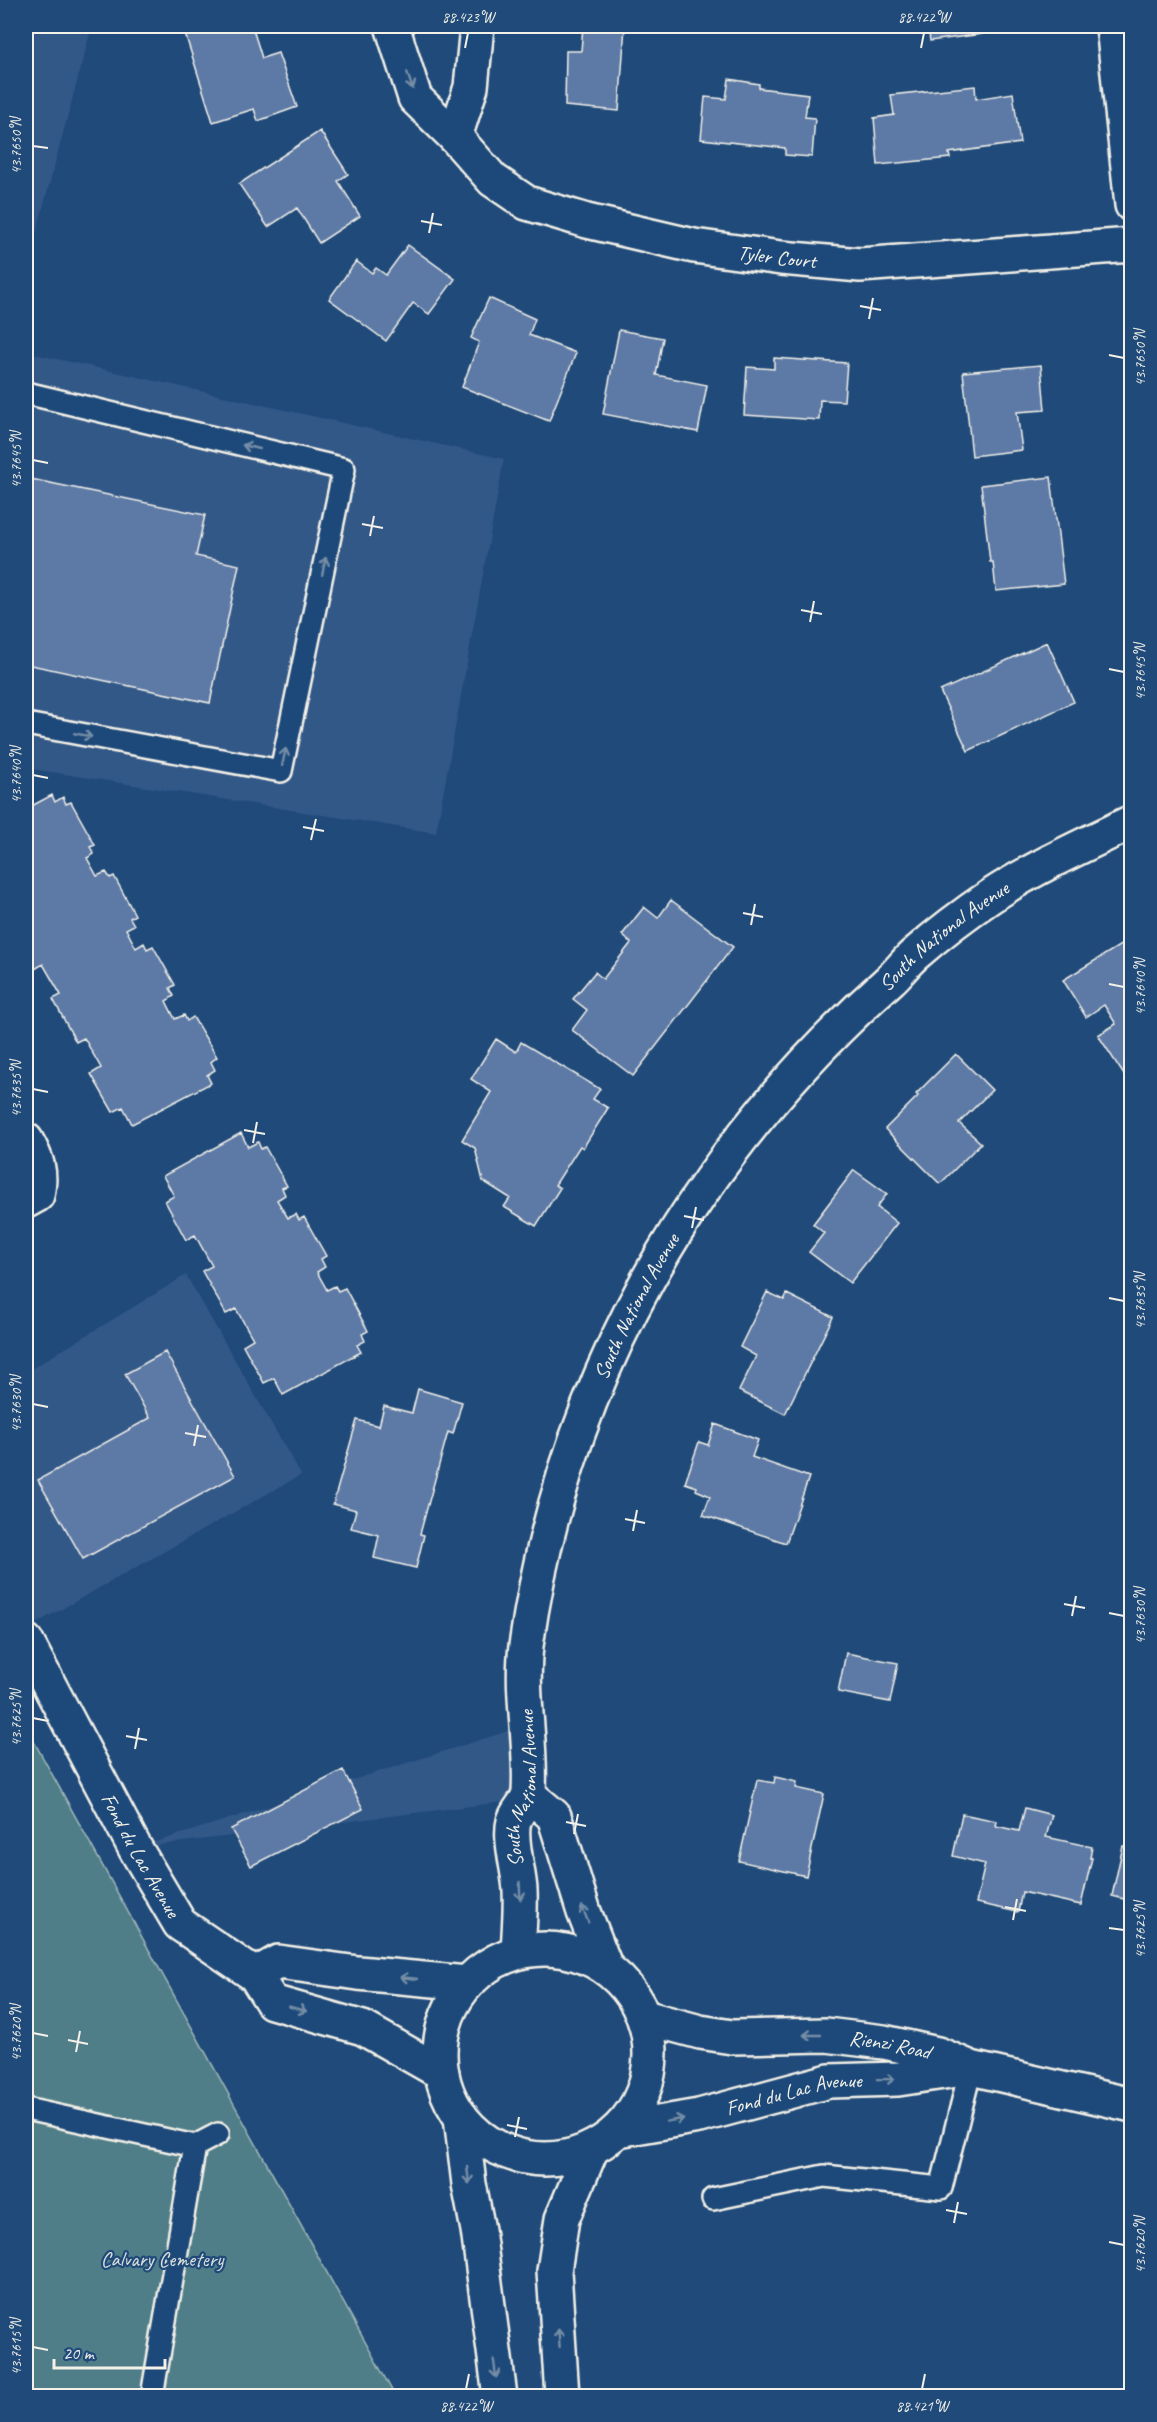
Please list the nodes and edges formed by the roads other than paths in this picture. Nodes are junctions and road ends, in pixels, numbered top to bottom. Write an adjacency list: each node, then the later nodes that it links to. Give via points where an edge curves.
1 (392, 26): 4 (main road, Tyler Court, one-way to 4, via 415,98)
2 (477, 26): 4 (main road, via 471,87)
3 (1113, 26): 5 (main road)
4 (455, 137): 6 (main road, Tyler Court, via 493,180 526,202 610,228 694,246 860,265)
5 (1131, 205)
6 (1131, 245)
7 (26, 393): 8 (lane, one-way to 7, via 281,771 344,469)
8 (26, 724)
9 (1131, 822): 13 (main road, South National Avenue, via 999,891 912,957 823,1043 765,1107 730,1150 677,1228 640,1293 600,1377 552,1518 524,1665)
10 (26, 1140): 11 (main road, via 37,1159 40,1178 37,1195)
11 (26, 1201)
12 (26, 1641): 16 (main road, Fond du Lac Avenue, via 135,1848 180,1924)
13 (529, 1795): 14 (main road, South National Avenue, one-way to 14, via 514,1822 520,1887); 15 (main road, one-way to 13, via 554,1816)
14 (518, 1952): 15 (main road, via 549,1949 579,1954); 17 (main road, via 489,1964)
15 (606, 1968): 18 (main road, via 629,1990)
16 (255, 1975): 17 (main road, one-way to 16, via 278,1962); 20 (main road, Fond du Lac Avenue, one-way to 20, via 272,2002 363,2028)
17 (467, 1983): 20 (main road, via 451,2007 441,2034)
18 (644, 2017): 19 (main road, Rienzi Road, one-way to 18, via 938,2054 884,2042 826,2035 732,2037); 25 (main road, via 650,2047 648,2078 637,2106)
19 (971, 2068): 21 (main road, Rienzi Road); 25 (main road, Fond du Lac Avenue, one-way to 19, via 829,2081 898,2079); 27 (lane, via 941,2188 824,2176)
20 (442, 2073): 23 (main road)
21 (1131, 2105)
22 (26, 2109): 26 (lane)
23 (461, 2117): 25 (main road, via 482,2138 507,2152 536,2159 565,2158); 29 (main road, one-way to 29)
24 (218, 2134): 26 (lane)
25 (605, 2139): 30 (main road, one-way to 25, via 554,2271 562,2219)
26 (195, 2146): 28 (lane)
27 (713, 2199)
28 (152, 2397)
29 (500, 2397)
30 (562, 2397)

